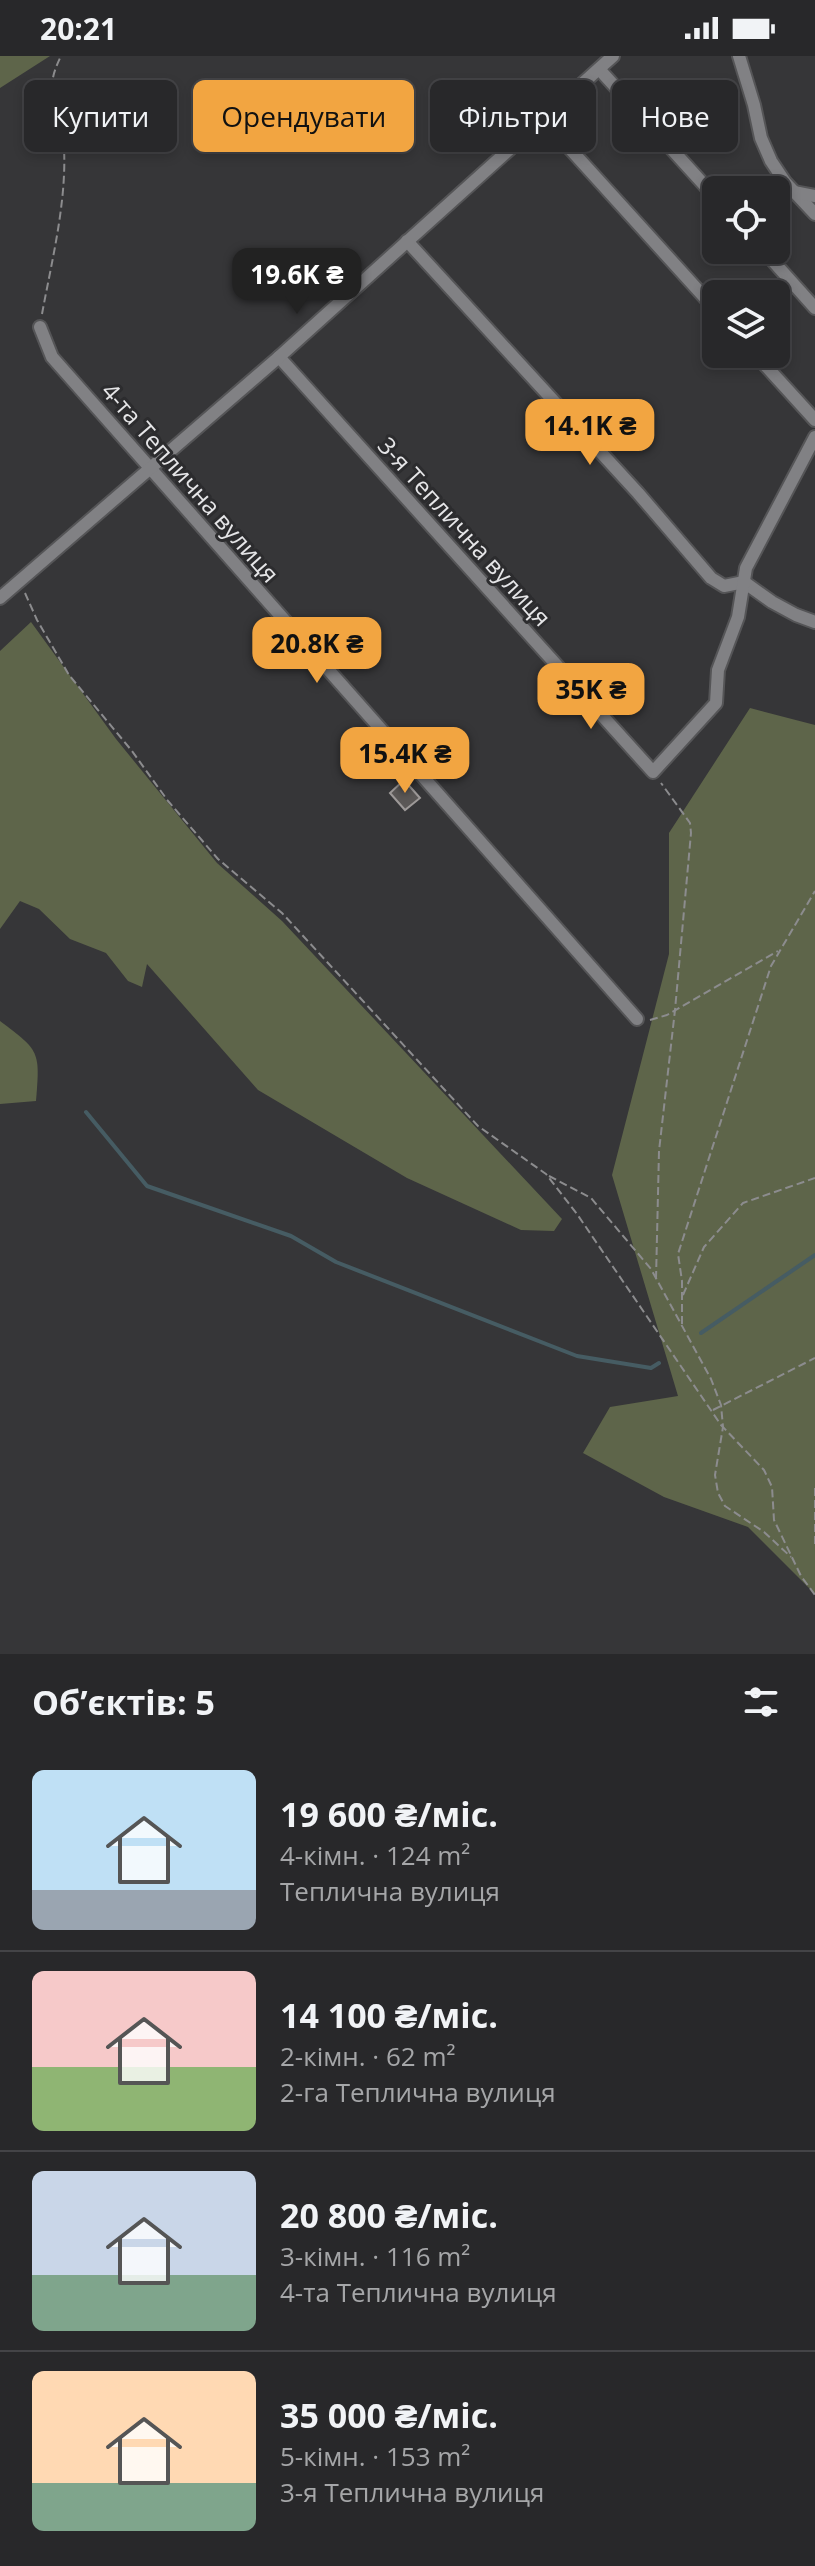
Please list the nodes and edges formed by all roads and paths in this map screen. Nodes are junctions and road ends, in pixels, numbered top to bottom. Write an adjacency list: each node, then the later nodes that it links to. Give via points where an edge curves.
1 (61, 56): 16 (path, via 51,83 61,121 62,198)
2 (613, 56): 4 (street)
3 (739, 56): 9 (street, via 761,138)
4 (599, 69): 5 (street); 8 (street)
5 (587, 80)
6 (506, 152): 12 (street)
7 (573, 152): 14 (street)
8 (702, 183)
9 (794, 192): 10 (street); 11 (street)
10 (815, 196)
11 (815, 214)
12 (407, 241): 17 (street); 23 (street, via 711,578 724,586)
13 (776, 264): 15 (street)
14 (702, 295)
15 (815, 308)
16 (40, 327): 21 (street, 4-та Теплична вулиця, via 52,357)
17 (279, 357): 21 (street); 26 (street, 3-я Теплична вулиця)
18 (768, 368): 19 (street)
19 (815, 420)
20 (815, 437): 23 (street, via 755,549)
21 (150, 469): 22 (street); 30 (street, 4-та Теплична вулиця)
22 (20, 580): 24 (street); 31 (path, via 69,675 218,859 282,913 478,1126)
23 (744, 582): 25 (street); 26 (street, via 738,617 718,670 716,703)
24 (0, 598)
25 (815, 622)
26 (653, 772): 29 (path, via 690,823 691,833)
27 (815, 891): 28 (path)
28 (780, 949): 29 (path); 34 (path, via 678,1254)
29 (675, 1010): 30 (path, via 651,1020); 33 (path, via 659,1151)
30 (637, 1019)
31 (546, 1174): 33 (path, via 591,1198); 38 (path)
32 (815, 1178): 34 (path, via 743,1203 704,1247)
33 (656, 1279): 35 (path)
34 (682, 1296): 35 (path)
35 (682, 1325): 37 (path)
36 (815, 1358): 37 (path)
37 (721, 1405): 38 (path); 39 (path)
38 (712, 1411): 39 (path)
39 (723, 1427): 42 (path, via 764,1470 772,1487 774,1520); 42 (path, via 715,1475 718,1493 725,1506)
40 (815, 1488): 41 (path)
41 (815, 1545)
42 (792, 1558): 43 (path)
43 (815, 1595)

